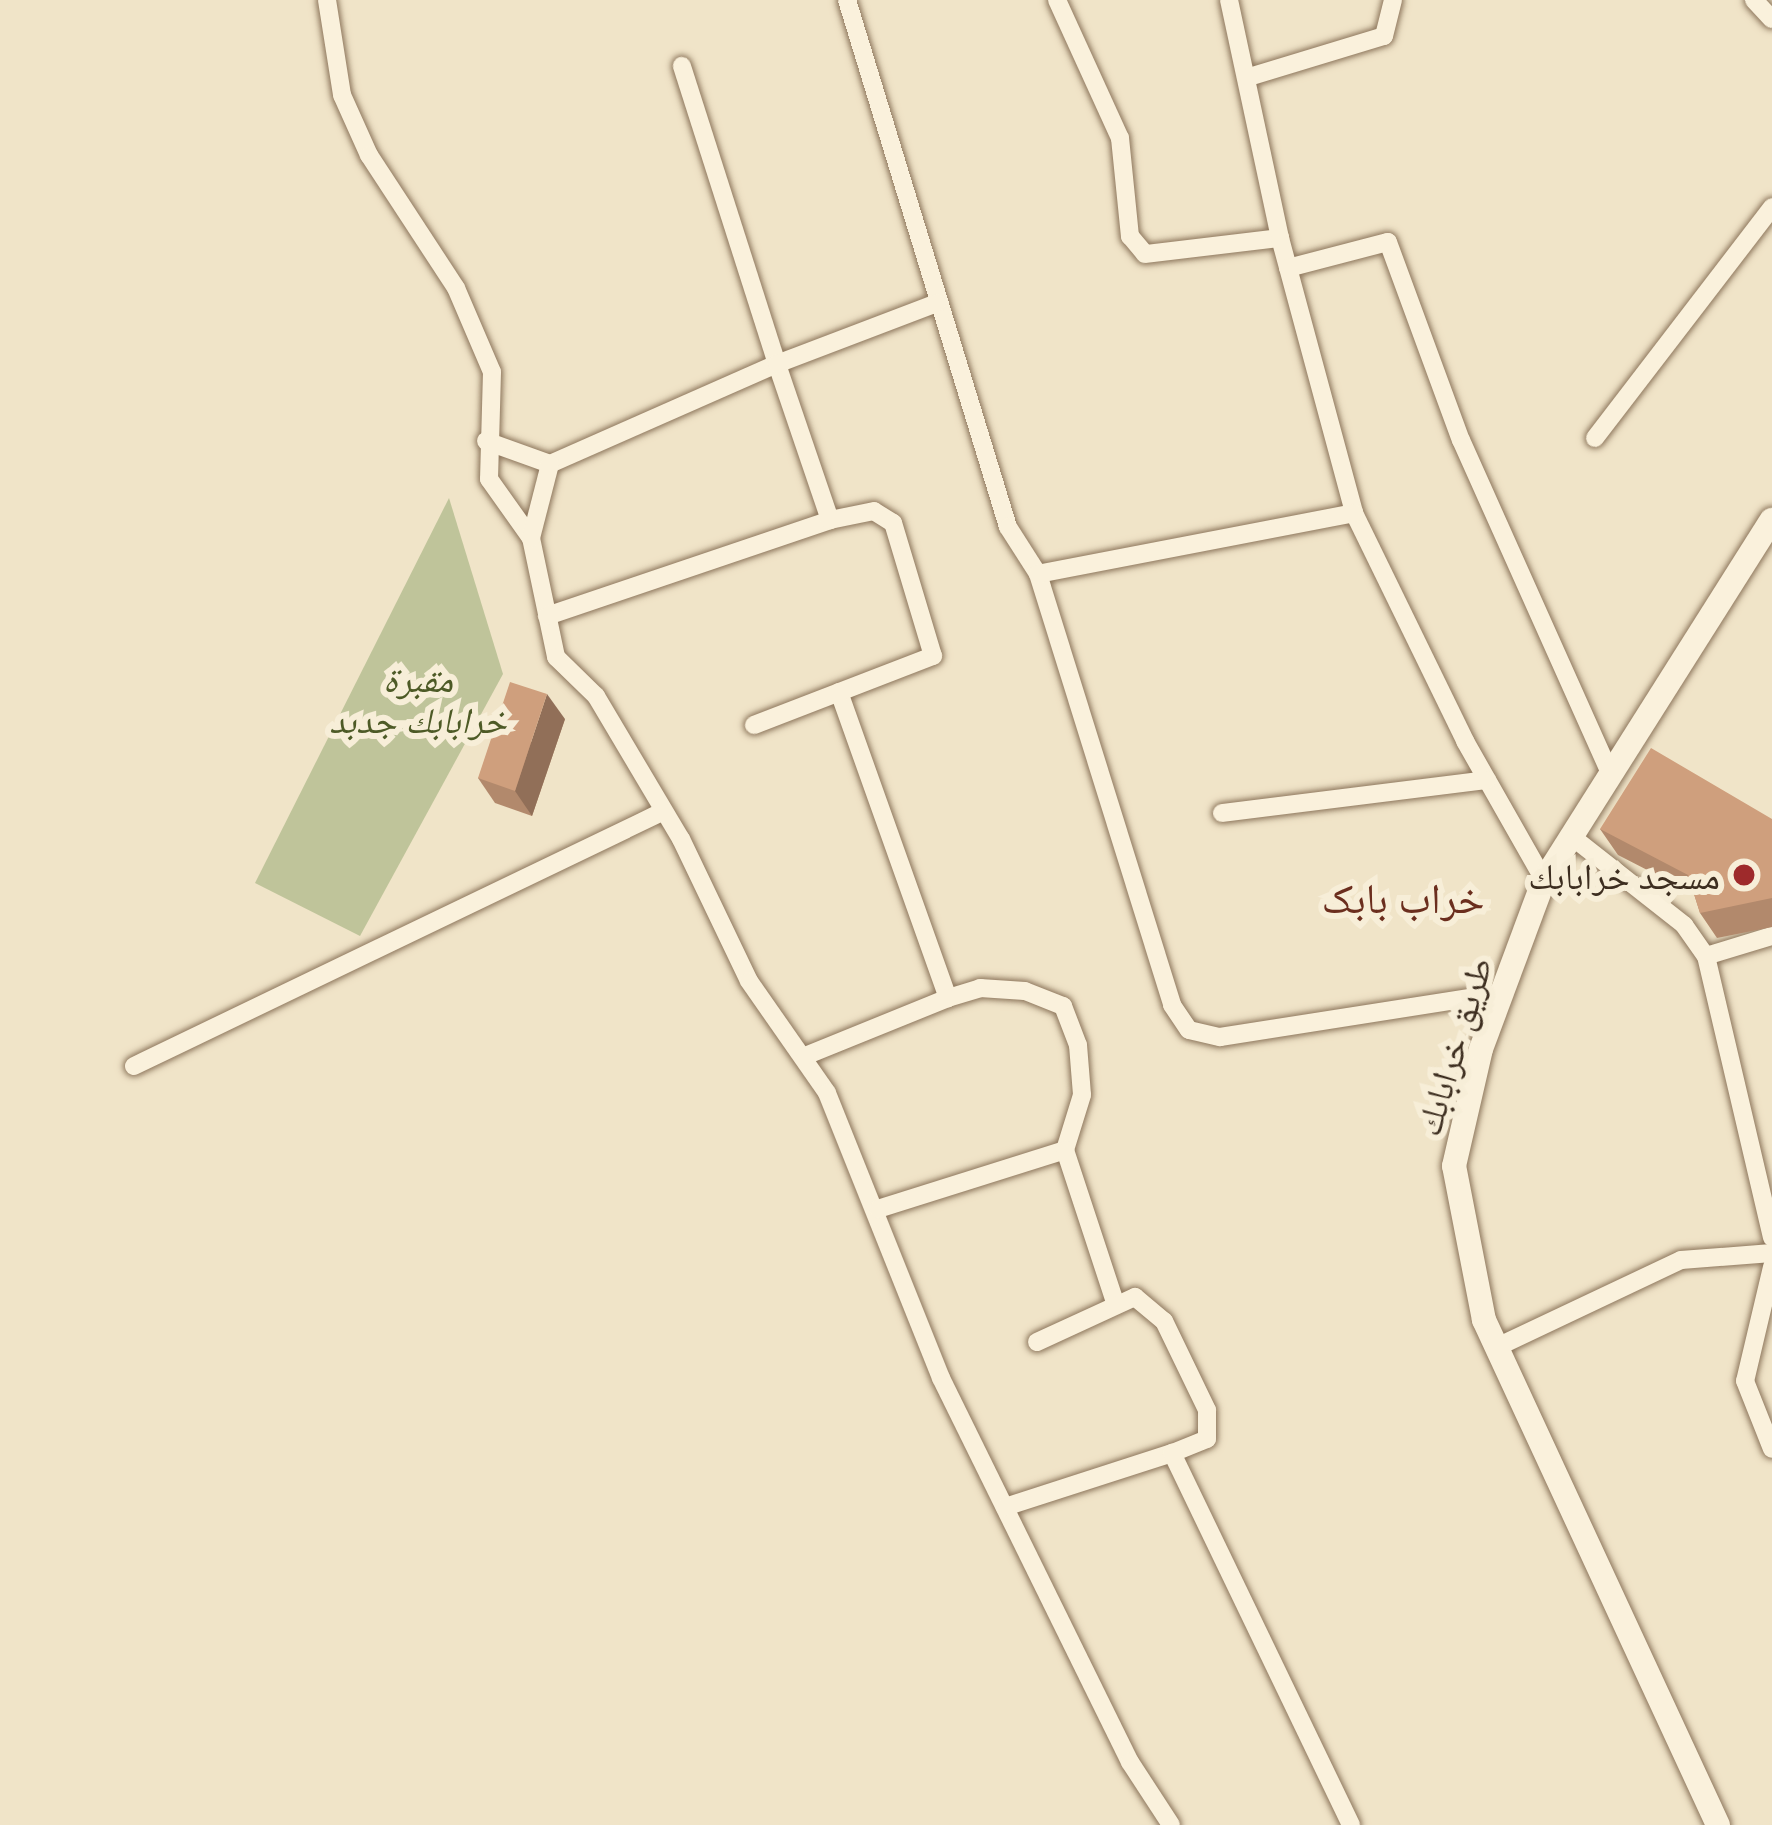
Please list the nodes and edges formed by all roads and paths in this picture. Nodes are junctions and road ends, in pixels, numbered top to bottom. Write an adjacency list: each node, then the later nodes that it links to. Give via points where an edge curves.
1 (327, 0): 16 (street, via 342,95 369,155 456,288 492,373)
2 (847, 0): 13 (street)
3 (1057, 0): 11 (street, via 1120,138 1130,236 1145,254)
4 (1229, 0): 9 (street)
5 (1393, 0): 9 (street, via 1384,36)
6 (1754, 0): 7 (street)
7 (1772, 19)
8 (682, 66): 14 (street)
9 (1249, 77): 11 (street)
10 (1772, 207): 15 (street)
11 (1280, 238): 12 (street)
12 (1288, 268): 18 (street); 26 (street, via 1388,242 1461,440)
13 (937, 303): 14 (street); 22 (street, via 1008,527)
14 (777, 364): 17 (street); 19 (street)
15 (1595, 437)
16 (485, 441): 17 (street); 21 (street, via 489,479)
17 (550, 464): 21 (street)
18 (1354, 513): 22 (street); 27 (street)
19 (830, 520): 23 (street); 24 (street, via 874,511 893,523 933,656)
20 (1772, 520): 26 (main road, طريق خرابابك)
21 (531, 538): 23 (street)
22 (1038, 574): 34 (street, via 1172,1005 1189,1030 1220,1037)
23 (548, 616): 28 (street, via 556,657 596,696)
24 (839, 692): 25 (street); 35 (street)
25 (754, 724)
26 (1610, 772): 30 (main road, طريق خرابابك)
27 (1487, 780): 29 (street); 31 (street)
28 (662, 812): 36 (street, via 749,981); 37 (street)
29 (1222, 813)
30 (1571, 836): 31 (main road, طريق خرابابك); 33 (street, via 1684,925)
31 (1544, 880): 34 (main road, طريق خرابابك)
32 (1772, 936): 33 (street)
33 (1706, 956): 40 (street)
34 (1502, 993): 45 (main road, طريق خرابابك, via 1454,1166)
35 (948, 998): 36 (street); 38 (street, via 1003,989 1063,1006 1082,1095)
36 (805, 1056): 39 (street)
37 (134, 1066)
38 (1065, 1150): 39 (street); 43 (street)
39 (878, 1210): 48 (street, via 940,1378)
40 (1772, 1237)
41 (1772, 1253): 45 (street, via 1681,1260)
42 (1772, 1270): 46 (street, via 1745,1381)
43 (1116, 1306): 44 (street); 47 (street, via 1135,1297 1164,1321 1207,1410 1208,1439)
44 (1037, 1342)
45 (1496, 1348): 51 (main road, طريق خرابابك)
46 (1772, 1449)
47 (1172, 1453): 48 (street); 50 (street)
48 (1005, 1507): 49 (street, via 1130,1762)
49 (1171, 1825)
50 (1351, 1825)
51 (1718, 1825)

